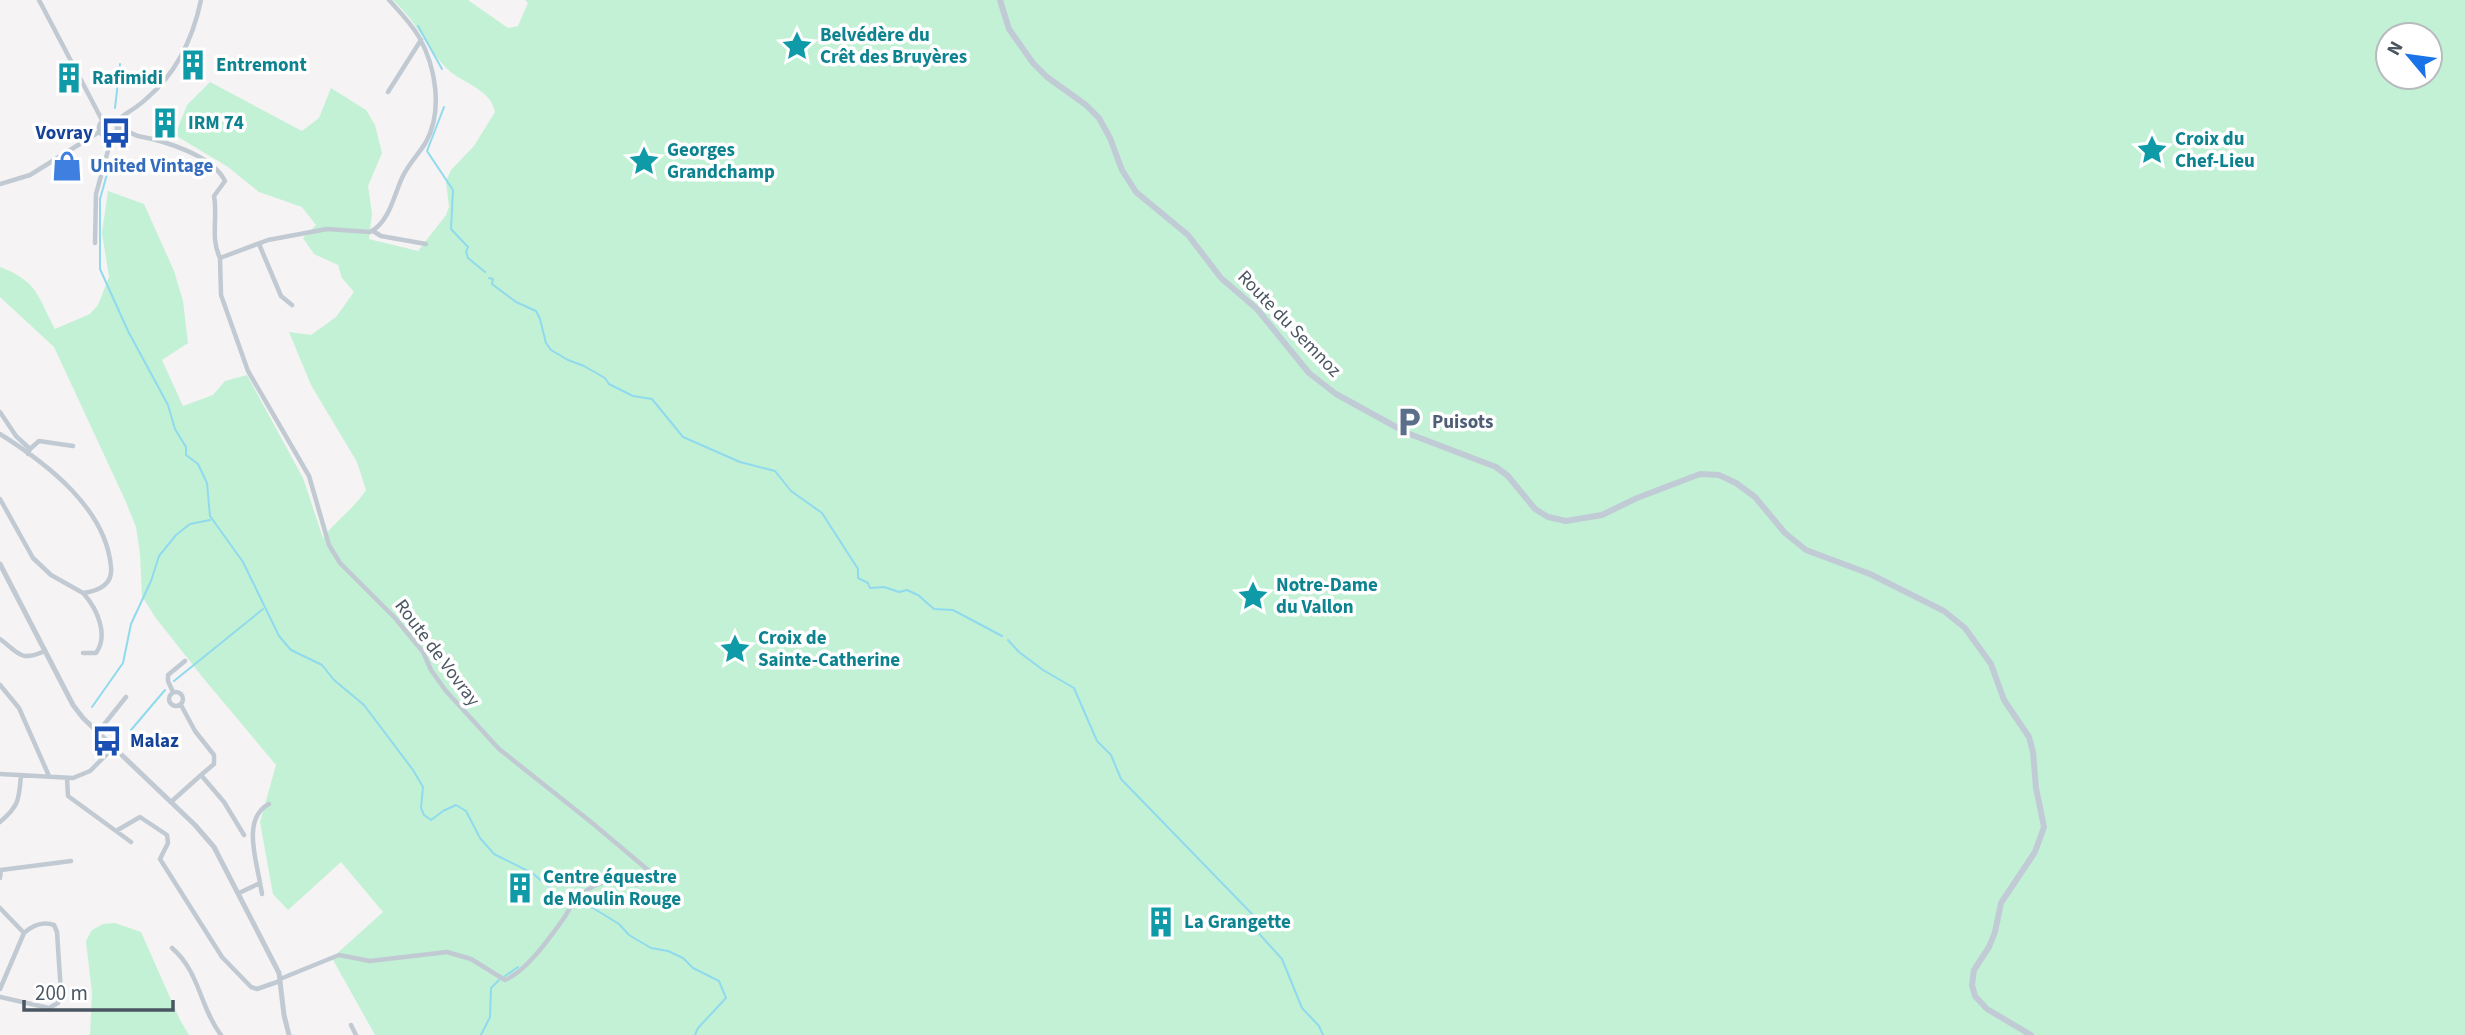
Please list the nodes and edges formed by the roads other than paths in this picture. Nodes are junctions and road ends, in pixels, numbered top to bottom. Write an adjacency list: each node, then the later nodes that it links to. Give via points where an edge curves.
1 (39, 0): 7 (street)
2 (201, 0): 8 (street, via 194,29 175,67)
3 (388, 0): 5 (street)
4 (1000, 0): 62 (main road, Route du Semnoz, via 1009,29 1033,63 1099,118 1136,192 1188,235 1221,278 1257,309 1323,384 1407,433 1496,467 1535,509 1556,520 1602,515 1693,477 1712,474 1728,478 1755,497 1806,550 1861,570 1949,614 1965,628 1991,664 2004,700 2032,745 2044,827 2035,852 2001,903 1992,940 1972,981 1975,996 1987,1009)
5 (421, 40): 6 (street); 12 (street, via 435,85 432,125 387,214)
6 (388, 92)
7 (102, 120): 8 (street, via 108,118); 9 (street)
8 (116, 125): 10 (street); 16 (street, via 203,159 218,170 225,181 214,196 214,236)
9 (100, 132): 10 (street); 11 (street, via 30,174)
10 (112, 136): 13 (street, via 96,194)
11 (0, 184)
12 (373, 231): 14 (street, via 327,229); 15 (street)
13 (95, 243)
14 (259, 244): 16 (street); 17 (street, via 281,296)
15 (426, 244)
16 (220, 258): 55 (street, Route de Vovray, via 221,295 248,371 309,476 340,563 416,643 446,691 477,728 650,874 644,884 599,884 575,900 520,971 506,980 471,959 447,953 370,961 339,955)
17 (292, 305)
18 (0, 412): 21 (street)
19 (0, 434): 21 (street)
20 (73, 446): 21 (street, via 38,441)
21 (29, 452): 24 (street, via 80,499 102,532 111,574 103,587)
22 (0, 499): 24 (street, via 33,558 51,575)
23 (0, 564): 26 (street)
24 (83, 593): 27 (street, via 95,610 101,633 96,653)
25 (0, 639): 26 (street, via 28,658)
26 (45, 651): 33 (street, via 73,705)
27 (83, 653)
28 (185, 661): 30 (street, via 168,675)
29 (0, 685): 38 (street, via 19,708)
30 (173, 692): 32 (street, via 182,695); 32 (street, via 171,705)
31 (126, 697): 33 (street)
32 (181, 705): 37 (street, via 214,755 214,764)
33 (98, 732): 34 (street)
34 (114, 747): 39 (street, via 84,775); 40 (street)
35 (0, 774): 36 (street)
36 (21, 775): 38 (street); 42 (street, via 15,810)
37 (201, 775): 40 (street); 44 (street)
38 (49, 776): 39 (street)
39 (67, 778): 43 (street, via 68,796)
40 (171, 802): 50 (street, via 214,847)
41 (269, 804): 49 (street, via 260,809 253,827)
42 (0, 822)
43 (116, 831): 45 (street); 55 (street, via 140,817 167,835 160,859 222,957 251,987)
44 (244, 835)
45 (131, 842)
46 (71, 861): 47 (street)
47 (1, 869): 48 (street)
48 (0, 878)
49 (260, 883): 50 (street); 51 (street)
50 (239, 893): 55 (street)
51 (262, 894)
52 (0, 908): 53 (street)
53 (24, 933): 56 (street); 57 (street, via 31,926 54,925 61,993 58,1003 49,1008)
54 (172, 948): 59 (street, via 192,971)
55 (280, 980): 60 (street)
56 (0, 989)
57 (0, 997)
58 (351, 1025): 61 (street)
59 (221, 1035)
60 (289, 1035)
61 (356, 1035)
62 (2031, 1035)

